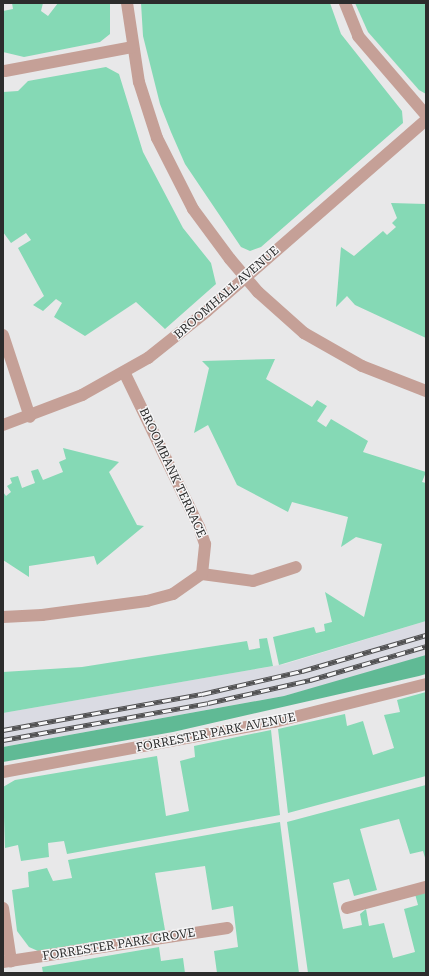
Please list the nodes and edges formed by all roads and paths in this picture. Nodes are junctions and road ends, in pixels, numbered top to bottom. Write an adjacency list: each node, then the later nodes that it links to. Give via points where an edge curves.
1 (127, 3): 3 (street)
2 (345, 3): 5 (street, via 358,36)
3 (132, 47): 4 (street); 7 (street, via 148,116 169,165 193,209)
4 (5, 70)
5 (426, 115)
6 (426, 120): 7 (street, BROOMHALL AVENUE)
7 (245, 278): 9 (street, BROOMHALL AVENUE, via 169,342); 10 (street, via 304,333 387,378)
8 (3, 335): 11 (street)
9 (125, 374): 11 (street, BROOMHALL AVENUE); 14 (street, BROOMBANK TERRACE, via 201,533 206,562)
10 (426, 391)
11 (30, 417): 12 (street, BROOMHALL AVENUE)
12 (3, 425)
13 (296, 567): 14 (street, via 253,581)
14 (202, 574): 15 (street, via 173,594 147,601 42,616)
15 (3, 617)
16 (426, 684): 17 (street, FORRESTER PARK AVENUE, via 266,723)
17 (3, 772)
18 (426, 887): 20 (street)
19 (3, 908): 22 (street, FORRESTER PARK GROVE)
20 (347, 908)
21 (227, 928): 22 (street, FORRESTER PARK GROVE)
22 (7, 962)

